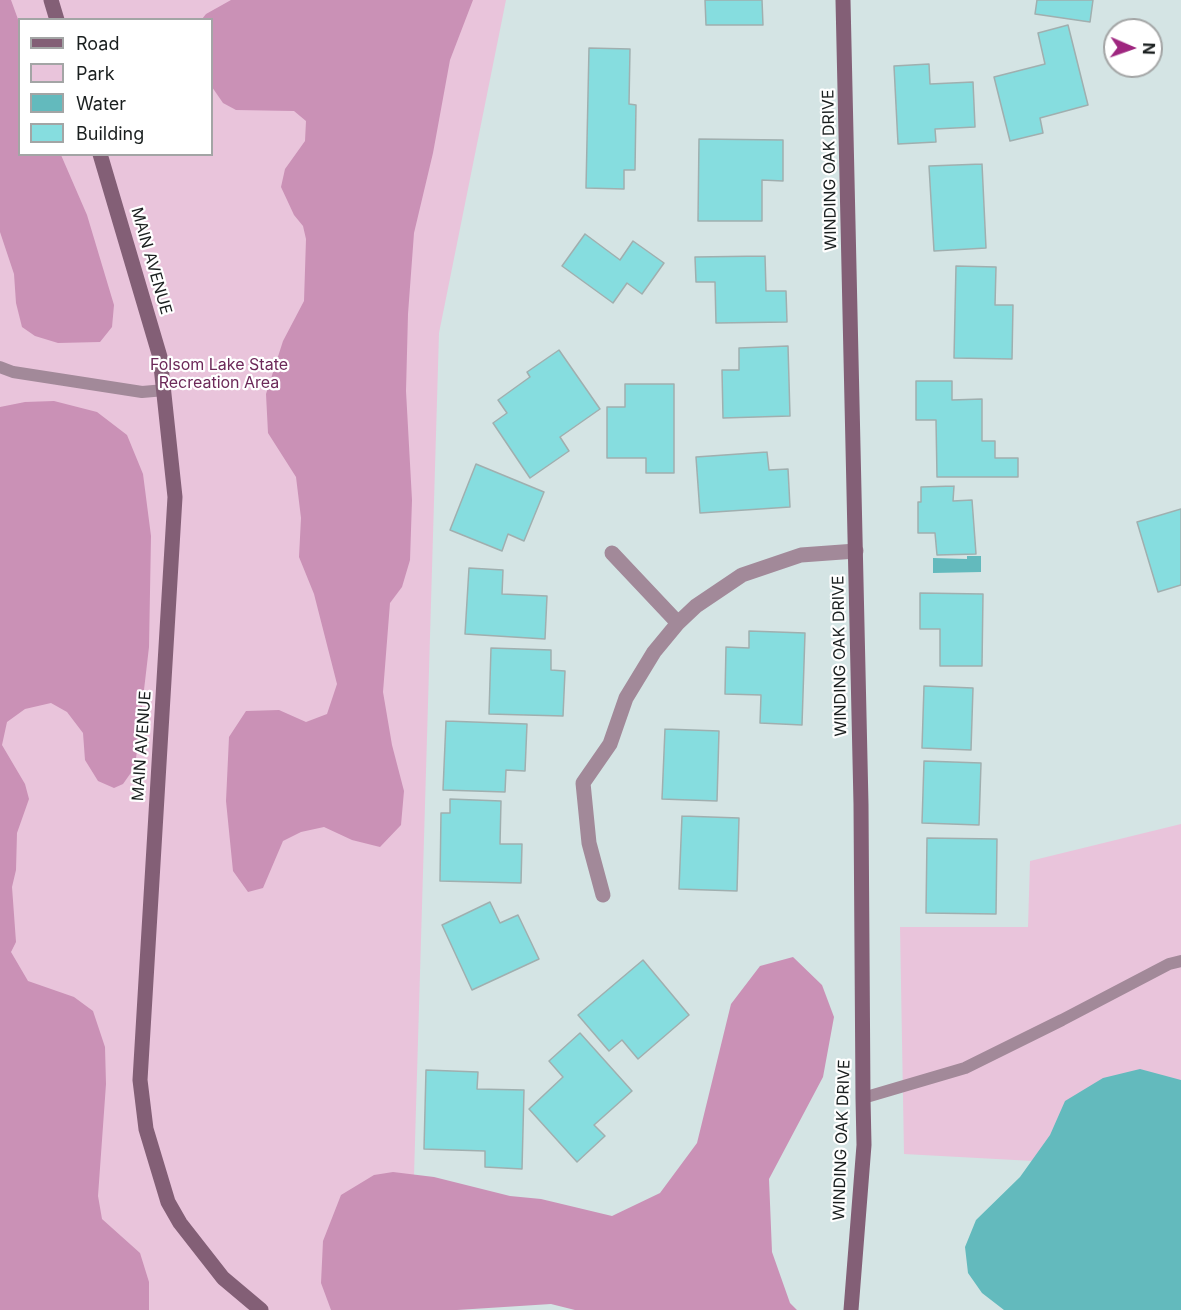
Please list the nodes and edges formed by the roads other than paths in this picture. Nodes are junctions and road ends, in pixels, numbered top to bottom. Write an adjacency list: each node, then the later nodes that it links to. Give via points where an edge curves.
1 (51, 0): 3 (street)
2 (843, 0): 7 (street, WINDING OAK DRIVE)
3 (56, 18)
4 (101, 156): 6 (street, MAIN AVENUE, via 160,357)
5 (0, 367): 6 (lane, via 141,392)
6 (165, 390): 13 (street, MAIN AVENUE, via 175,497 140,1080 146,1129 168,1202 216,1269)
7 (856, 551): 9 (street, via 801,555 761,566 718,590); 12 (street, WINDING OAK DRIVE)
8 (612, 553): 9 (street)
9 (678, 623): 10 (street, via 639,674 610,744 583,783 589,843)
10 (603, 895)
11 (1181, 962): 12 (lane, via 1169,964 964,1068)
12 (863, 1098): 14 (street, WINDING OAK DRIVE, via 864,1145)
13 (261, 1310)
14 (851, 1310)

